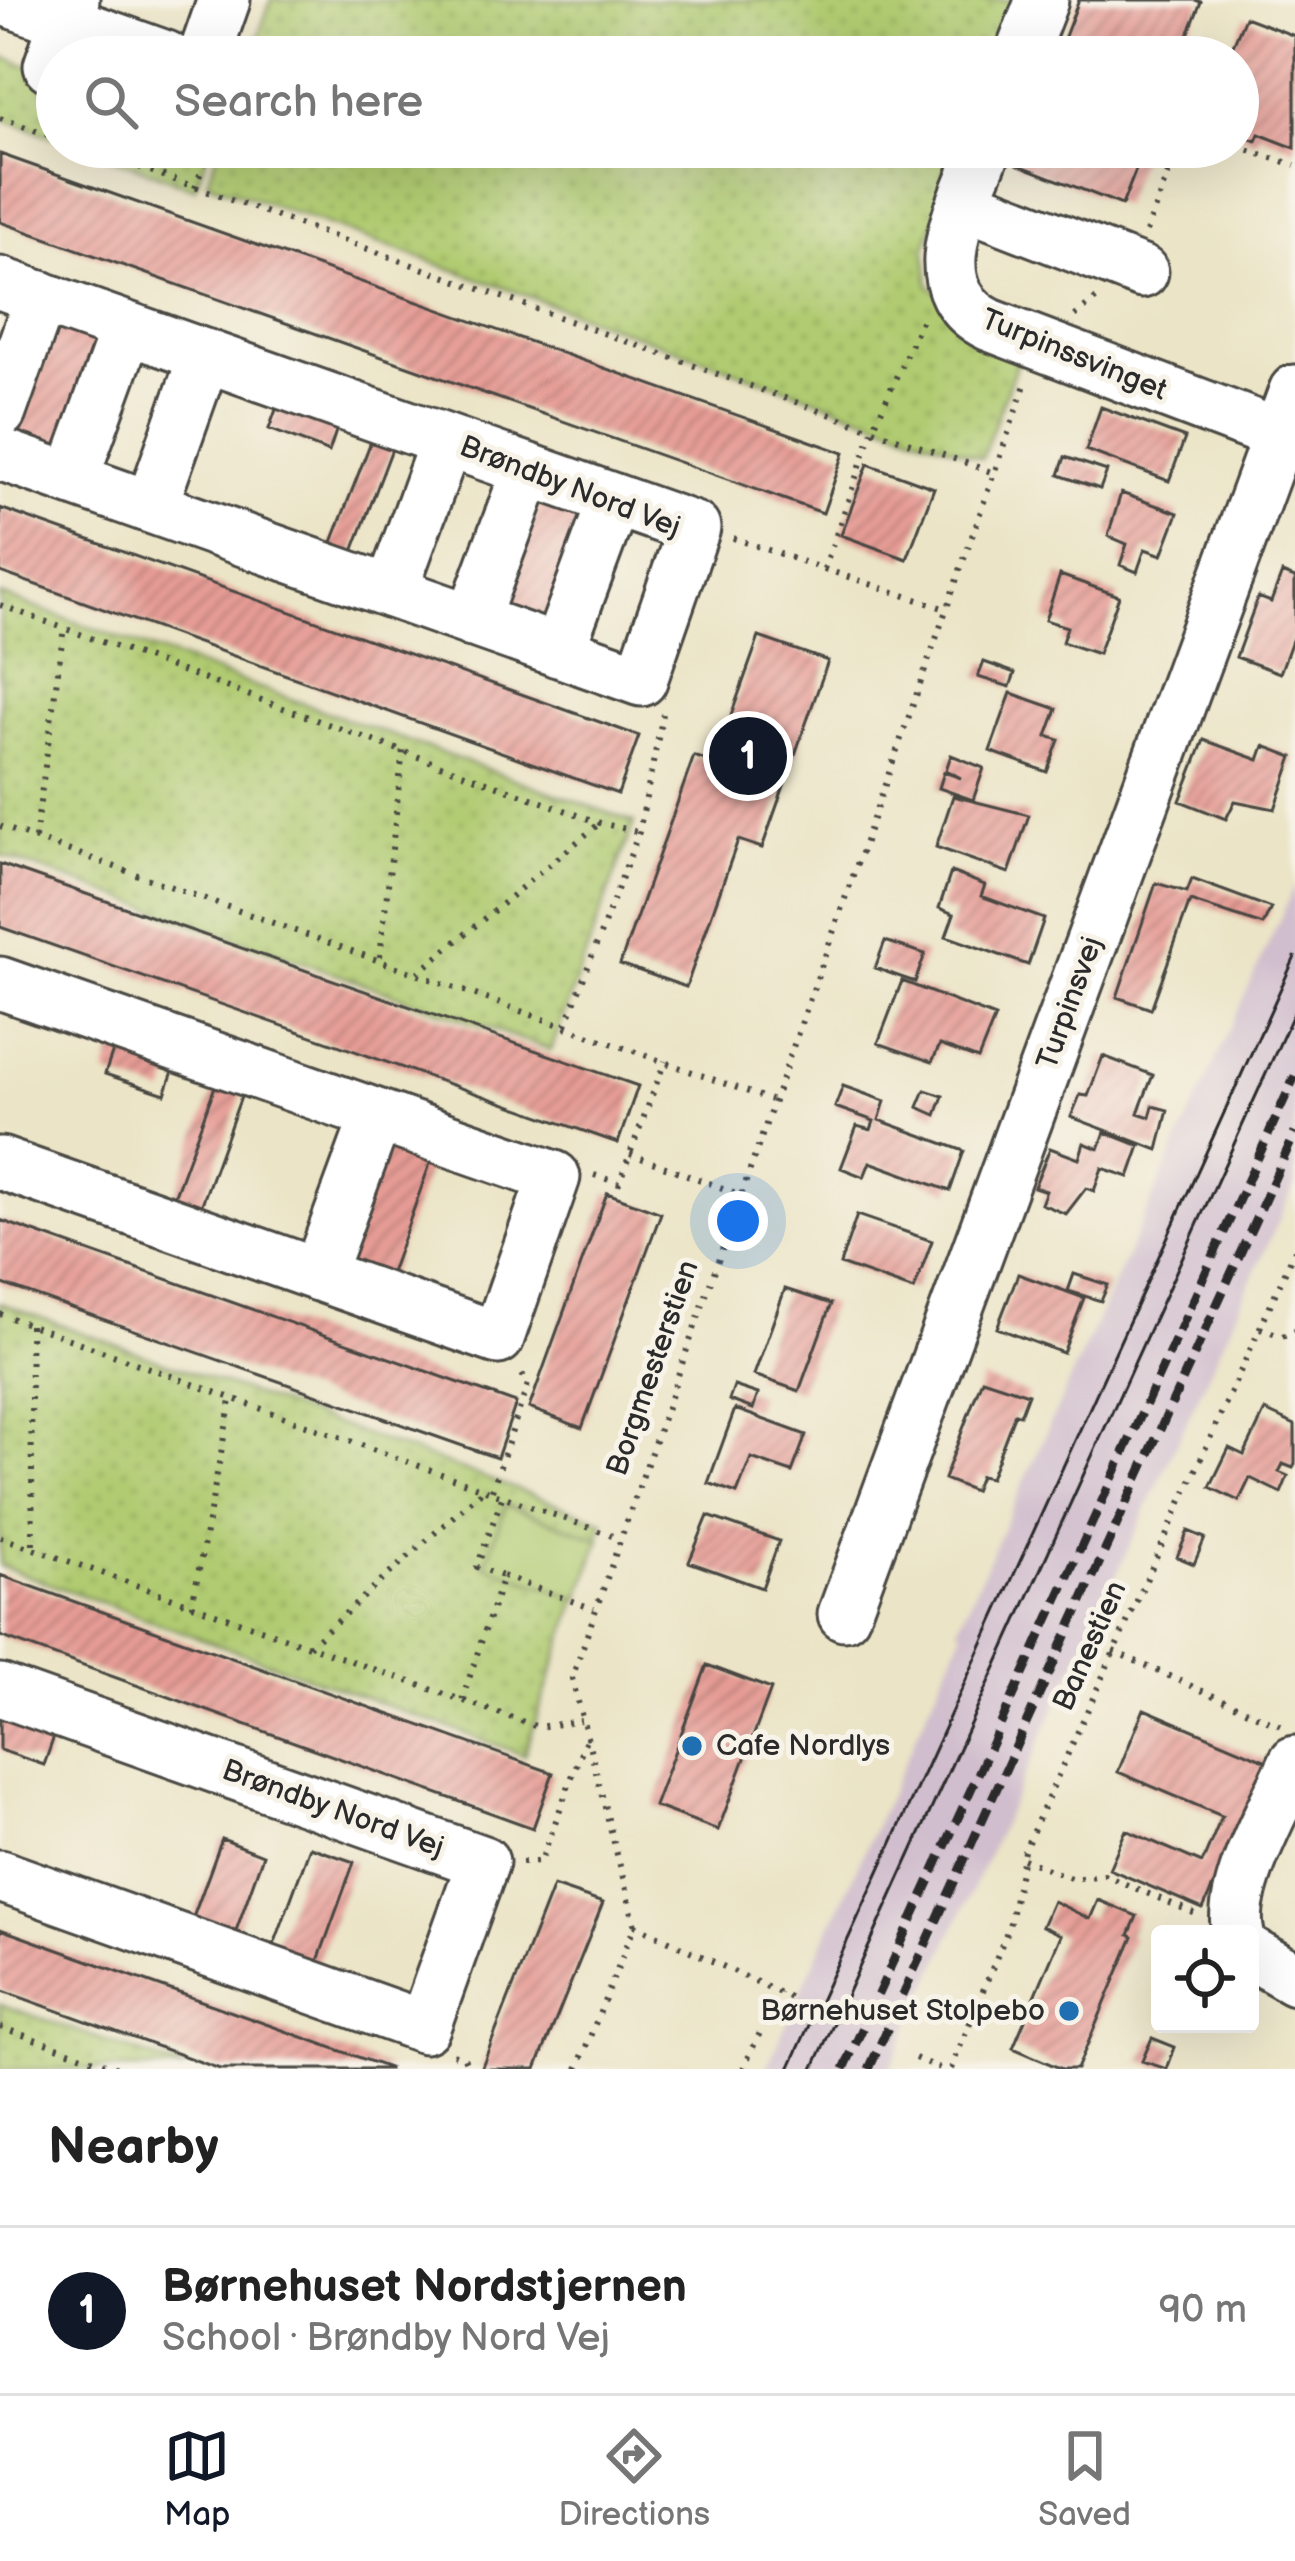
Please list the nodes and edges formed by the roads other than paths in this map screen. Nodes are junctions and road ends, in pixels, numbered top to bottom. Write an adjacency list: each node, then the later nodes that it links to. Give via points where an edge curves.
1 (6, 0): 4 (street)
2 (224, 0): 6 (street)
3 (1042, 0): 7 (street)
4 (63, 29): 5 (street)
5 (111, 36)
6 (211, 36)
7 (1028, 36)
8 (978, 168): 9 (street)
9 (964, 203): 10 (street); 15 (street, Turpinssvinget, via 950,242 950,275 974,317 1039,344)
10 (1142, 272)
11 (21, 290): 12 (street, Brøndby Nord Vej); 14 (street)
12 (127, 328): 13 (street, Brøndby Nord Vej); 19 (street)
13 (205, 356): 16 (street, Brøndby Nord Vej); 21 (street)
14 (0, 412)
15 (1287, 413): 29 (street, Turpinsvej)
16 (446, 441): 18 (street, Brøndby Nord Vej); 22 (street)
17 (0, 454): 19 (street, Brøndby Nord Vej)
18 (528, 470): 20 (street, Brøndby Nord Vej); 23 (street)
19 (72, 479): 21 (street, Brøndby Nord Vej)
20 (614, 500): 24 (street); 24 (street, Brøndby Nord Vej, via 694,528 641,680)
21 (151, 507): 22 (street, Brøndby Nord Vej)
22 (391, 592): 23 (street, Brøndby Nord Vej)
23 (472, 621): 24 (street, Brøndby Nord Vej)
24 (558, 651)
25 (0, 983): 26 (street)
26 (376, 1115): 28 (street); 28 (street, via 554,1177 497,1338)
27 (0, 1163): 28 (street)
28 (318, 1275)
29 (844, 1614)
30 (0, 1690): 32 (street, Brøndby Nord Vej, via 483,1862 424,2027)
31 (1295, 1762): 33 (street, via 1242,1885)
32 (0, 1876)
33 (1237, 1925)
34 (1259, 1953): 35 (street)
35 (1295, 1979)

